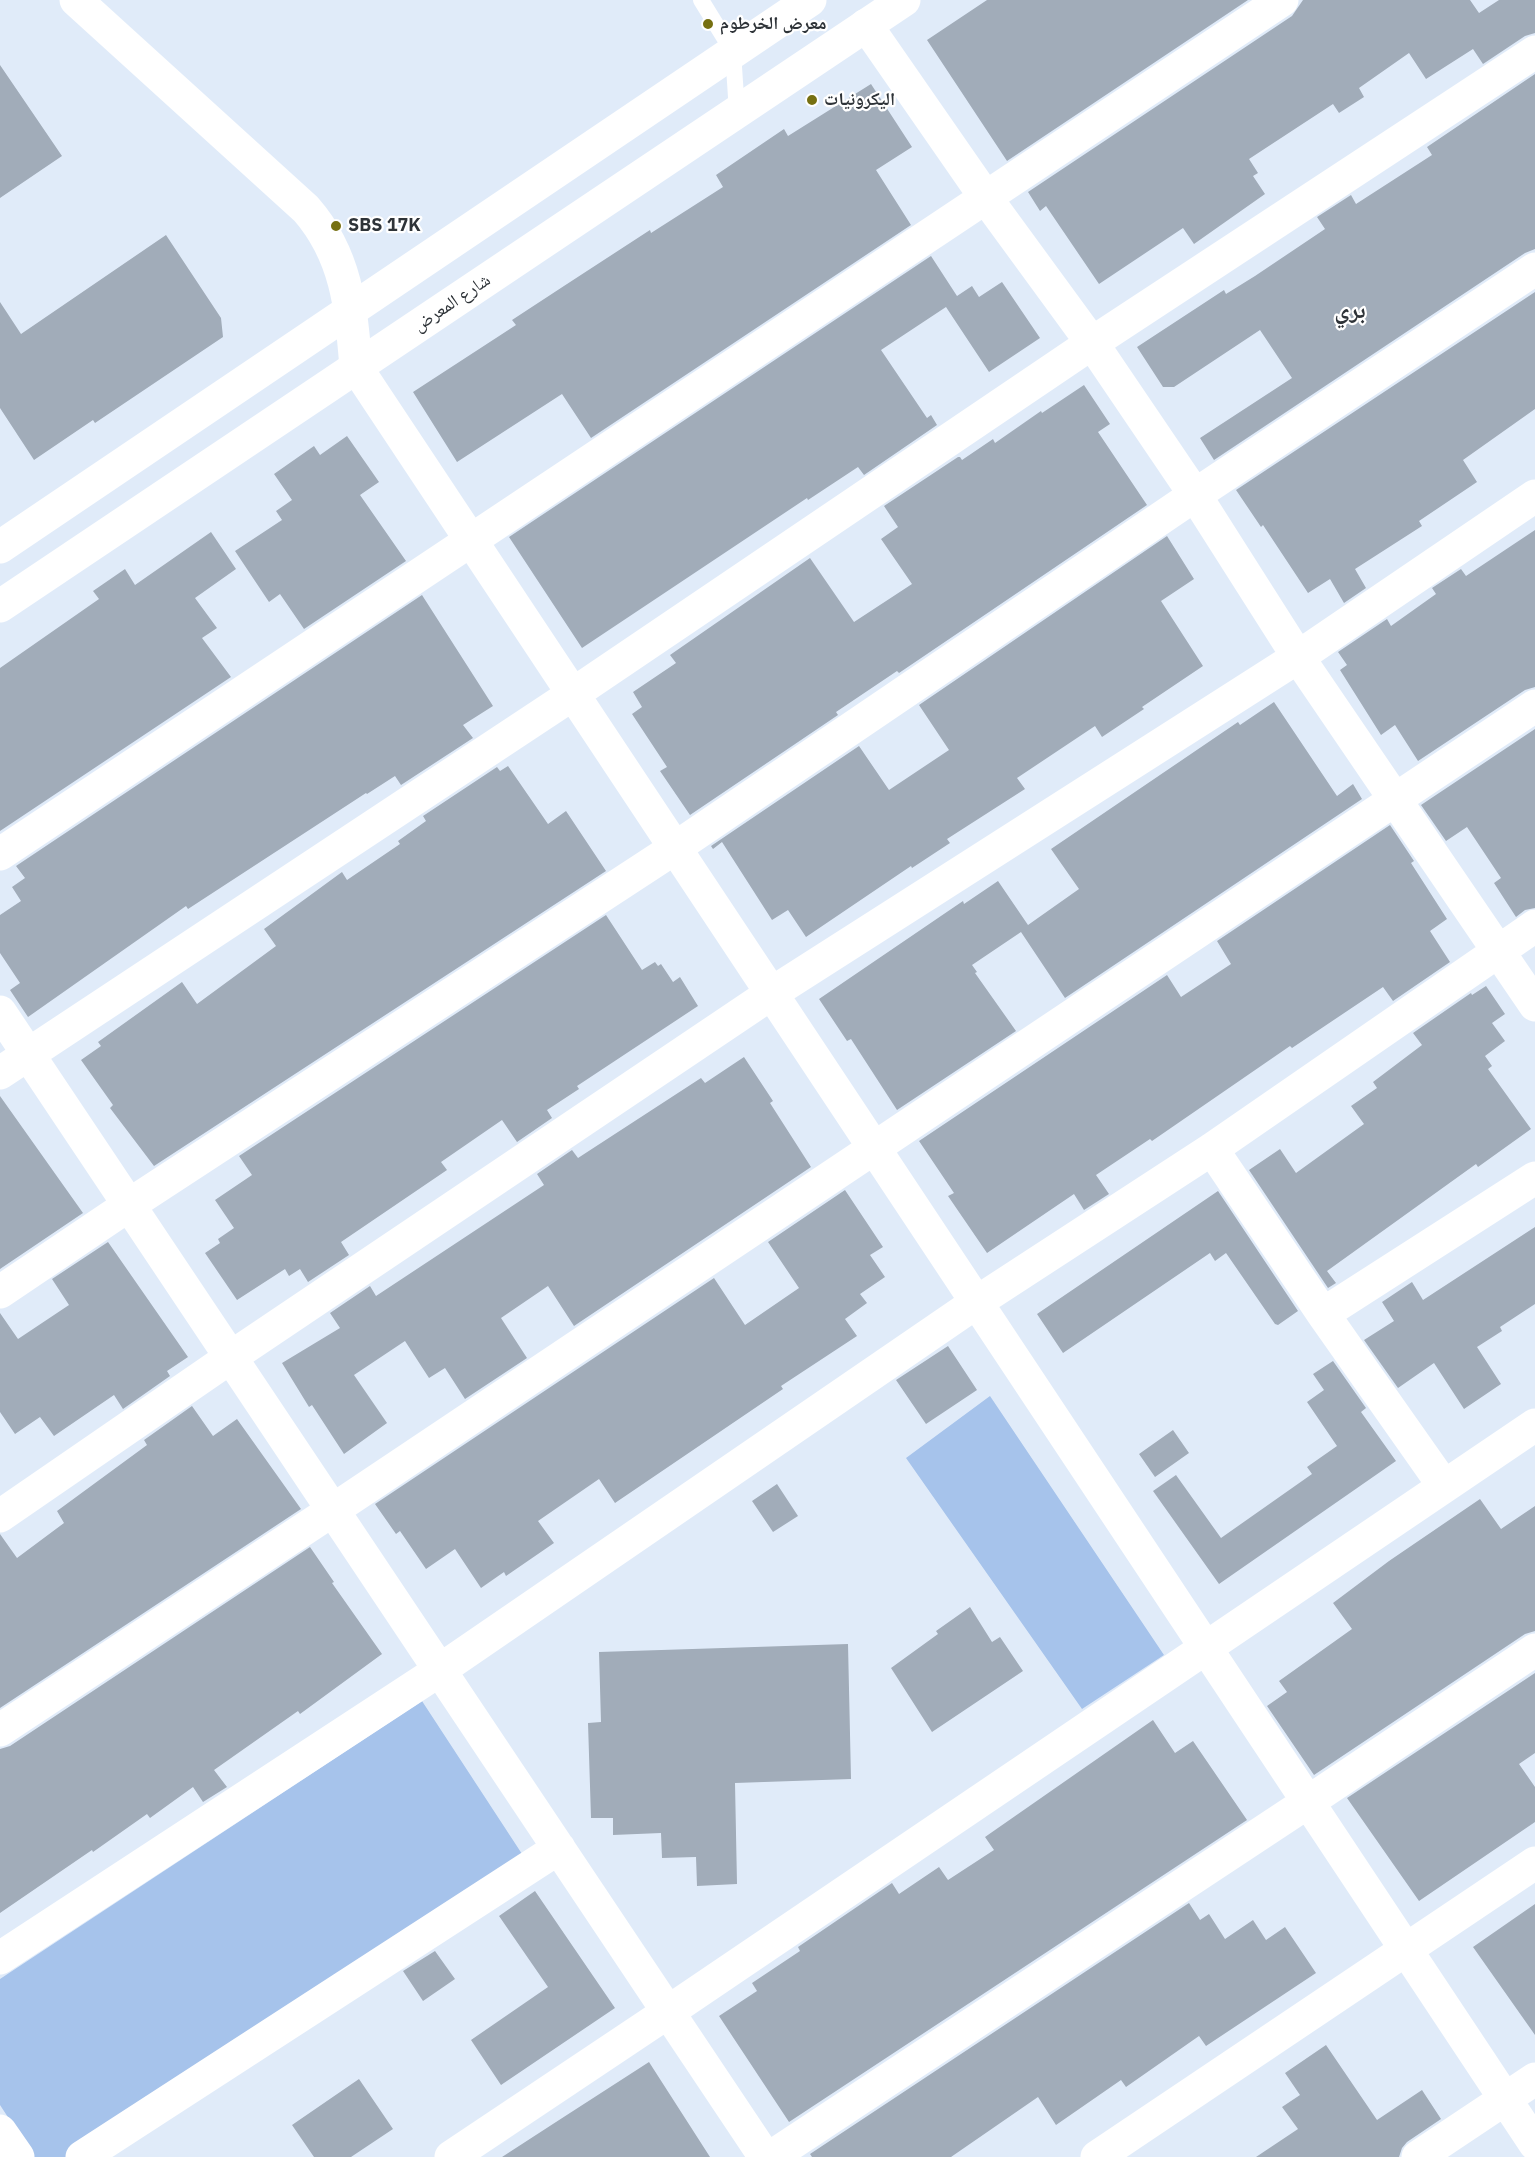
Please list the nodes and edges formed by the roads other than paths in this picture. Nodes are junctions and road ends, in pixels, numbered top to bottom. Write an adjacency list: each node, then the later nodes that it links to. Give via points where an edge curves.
1 (76, 0): 11 (street, via 321,226 342,272)
2 (701, 0): 6 (lane)
3 (810, 0): 6 (street)
4 (1282, 0): 9 (street)
5 (887, 8): 8 (street, شارع المعرض); 9 (street)
6 (733, 52): 8 (lane); 11 (street)
7 (1535, 52): 12 (street)
8 (736, 112): 13 (street, شارع المعرض)
9 (986, 198): 12 (street); 16 (street)
10 (1535, 269): 14 (street)
11 (351, 310): 13 (street); 17 (street)
12 (1092, 343): 14 (street); 20 (street)
13 (356, 367): 16 (street); 18 (street, شارع المعرض)
14 (1195, 495): 19 (street); 23 (street)
15 (1535, 496): 19 (street)
16 (471, 539): 20 (street); 24 (street)
17 (0, 547)
18 (0, 606)
19 (1298, 657): 22 (street); 27 (street)
20 (573, 694): 23 (street); 30 (street)
21 (1535, 706): 22 (street)
22 (1395, 800): 26 (street); 32 (street)
23 (675, 848): 27 (street); 35 (street)
24 (0, 854)
25 (1535, 926): 26 (street)
26 (1498, 951): 28 (street); 33 (street)
27 (772, 993): 32 (street); 39 (street)
28 (1535, 1005)
29 (0, 1012): 30 (street)
30 (28, 1054): 31 (street); 35 (street)
31 (0, 1073)
32 (875, 1149): 37 (street); 42 (street)
33 (1212, 1149): 37 (street); 38 (street)
34 (1535, 1178): 38 (street)
35 (129, 1205): 36 (street); 39 (street)
36 (0, 1292)
37 (977, 1302): 44 (street); 46 (street)
38 (1323, 1314): 41 (street)
39 (231, 1357): 42 (street); 43 (street)
40 (1535, 1425): 41 (street)
41 (1444, 1485): 44 (street)
42 (333, 1510): 46 (street); 47 (street)
43 (0, 1516)
44 (1206, 1648): 48 (street); 53 (street)
45 (1535, 1650): 48 (street)
46 (440, 1670): 49 (street); 52 (street)
47 (0, 1730)
48 (1308, 1802): 51 (street); 62 (street)
49 (559, 1848): 53 (street); 59 (street)
50 (1535, 1863): 51 (street)
51 (1406, 1950): 55 (street); 63 (street)
52 (0, 1958)
53 (668, 2012): 60 (street); 61 (street)
54 (1535, 2079): 55 (street)
55 (1505, 2099): 57 (street); 64 (street)
56 (0, 2131): 58 (street)
57 (1535, 2144)
58 (18, 2157)
59 (82, 2157)
60 (451, 2157)
61 (765, 2157)
62 (771, 2157)
63 (1097, 2157)
64 (1418, 2157)

